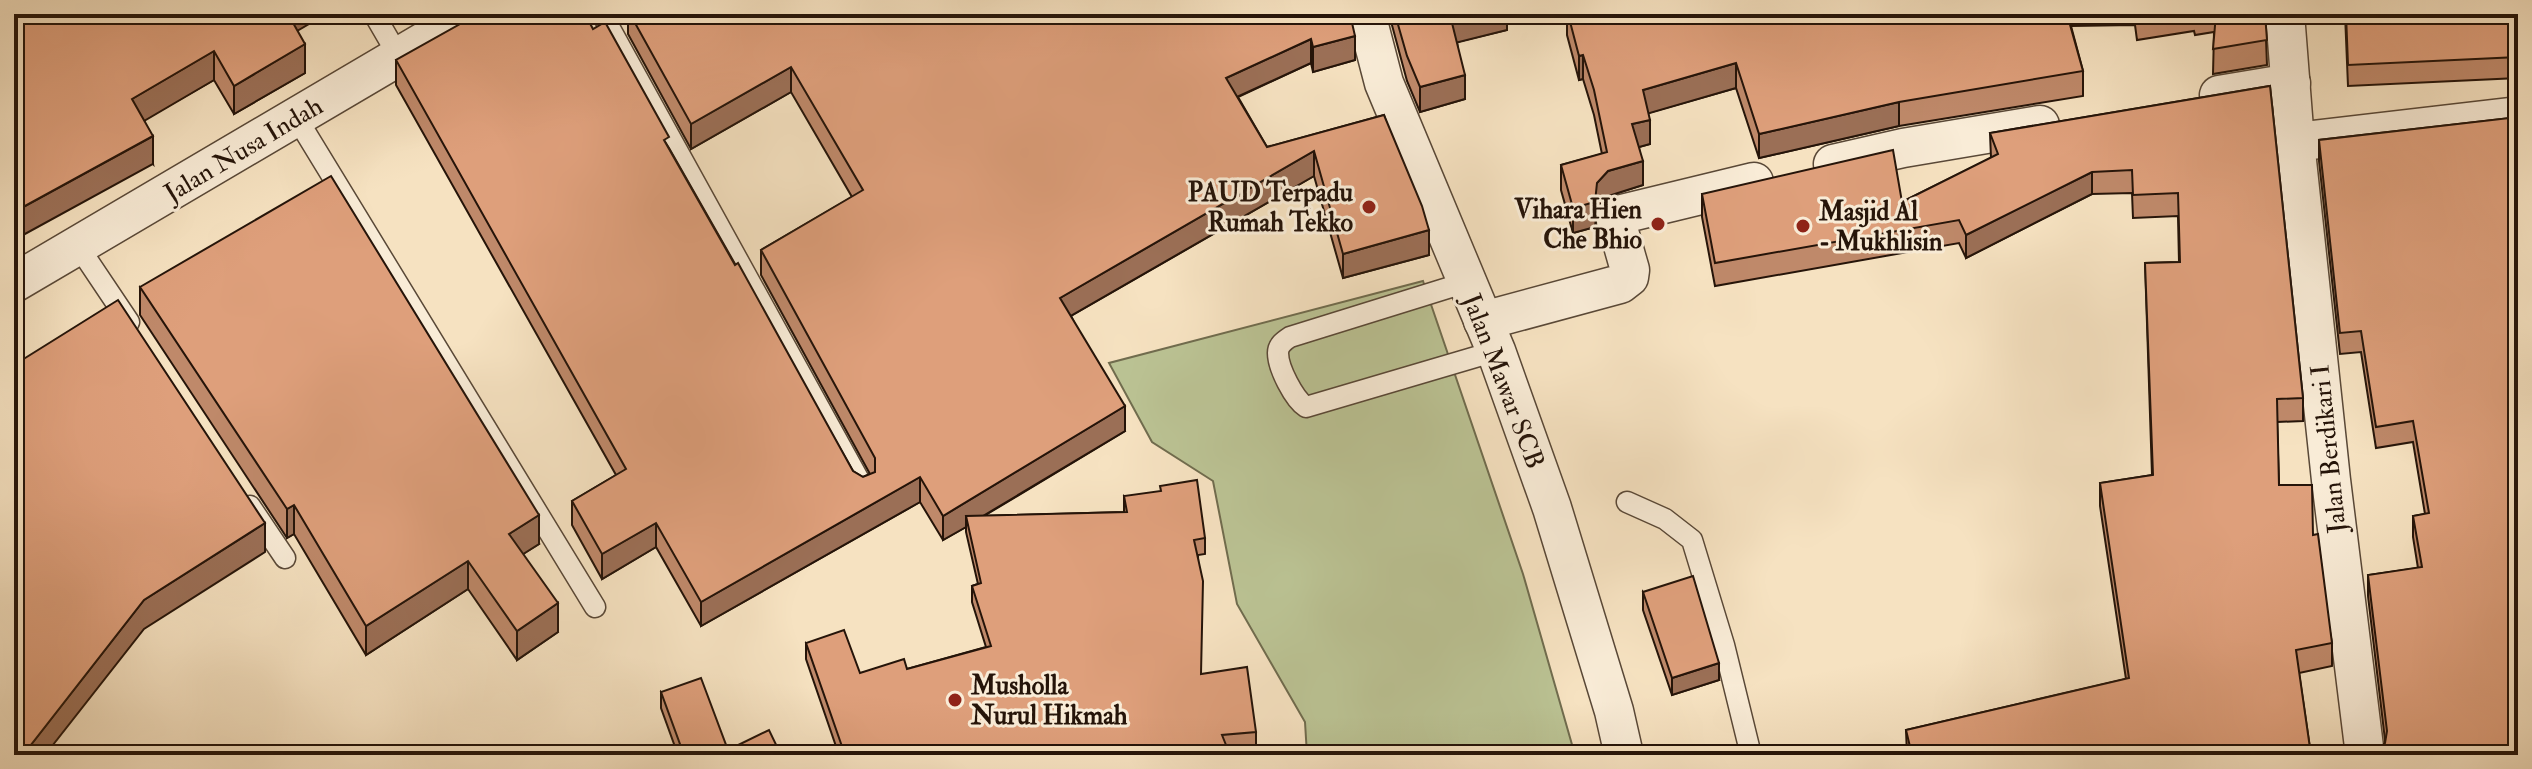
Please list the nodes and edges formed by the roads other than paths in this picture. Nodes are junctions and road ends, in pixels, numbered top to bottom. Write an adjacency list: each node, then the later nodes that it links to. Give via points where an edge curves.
1 (374, 14): 6 (lane)
2 (471, 14): 6 (street, Jalan Nusa Indah)
3 (602, 14): 18 (lane)
4 (1366, 14): 14 (street, Jalan Mawar SCB, via 1384,83)
5 (2285, 14): 7 (street, Jalan Berdikari I)
6 (399, 57): 10 (street, Jalan Nusa Indah)
7 (2291, 83): 8 (street); 12 (street, Jalan Berdikari I)
8 (2182, 101)
9 (2518, 116): 12 (street)
10 (296, 117): 13 (street, Jalan Nusa Indah); 22 (lane)
11 (2074, 119): 17 (street, via 1903,148 1624,212 1616,221 1629,277)
12 (2295, 142): 25 (street, Jalan Berdikari I)
13 (78, 246): 15 (street, Jalan Nusa Indah); 16 (lane)
14 (1467, 282): 17 (street, Jalan Mawar SCB); 17 (lane, via 1290,337 1278,355 1293,394 1306,407)
15 (14, 283)
16 (137, 335)
17 (1489, 336): 23 (street, Jalan Mawar SCB, via 1552,508)
18 (864, 489)
19 (241, 493): 21 (lane)
20 (1627, 502): 24 (lane, via 1665,519 1692,540)
21 (285, 558)
22 (595, 607)
23 (1624, 755)
24 (1751, 755)
25 (2365, 755)

